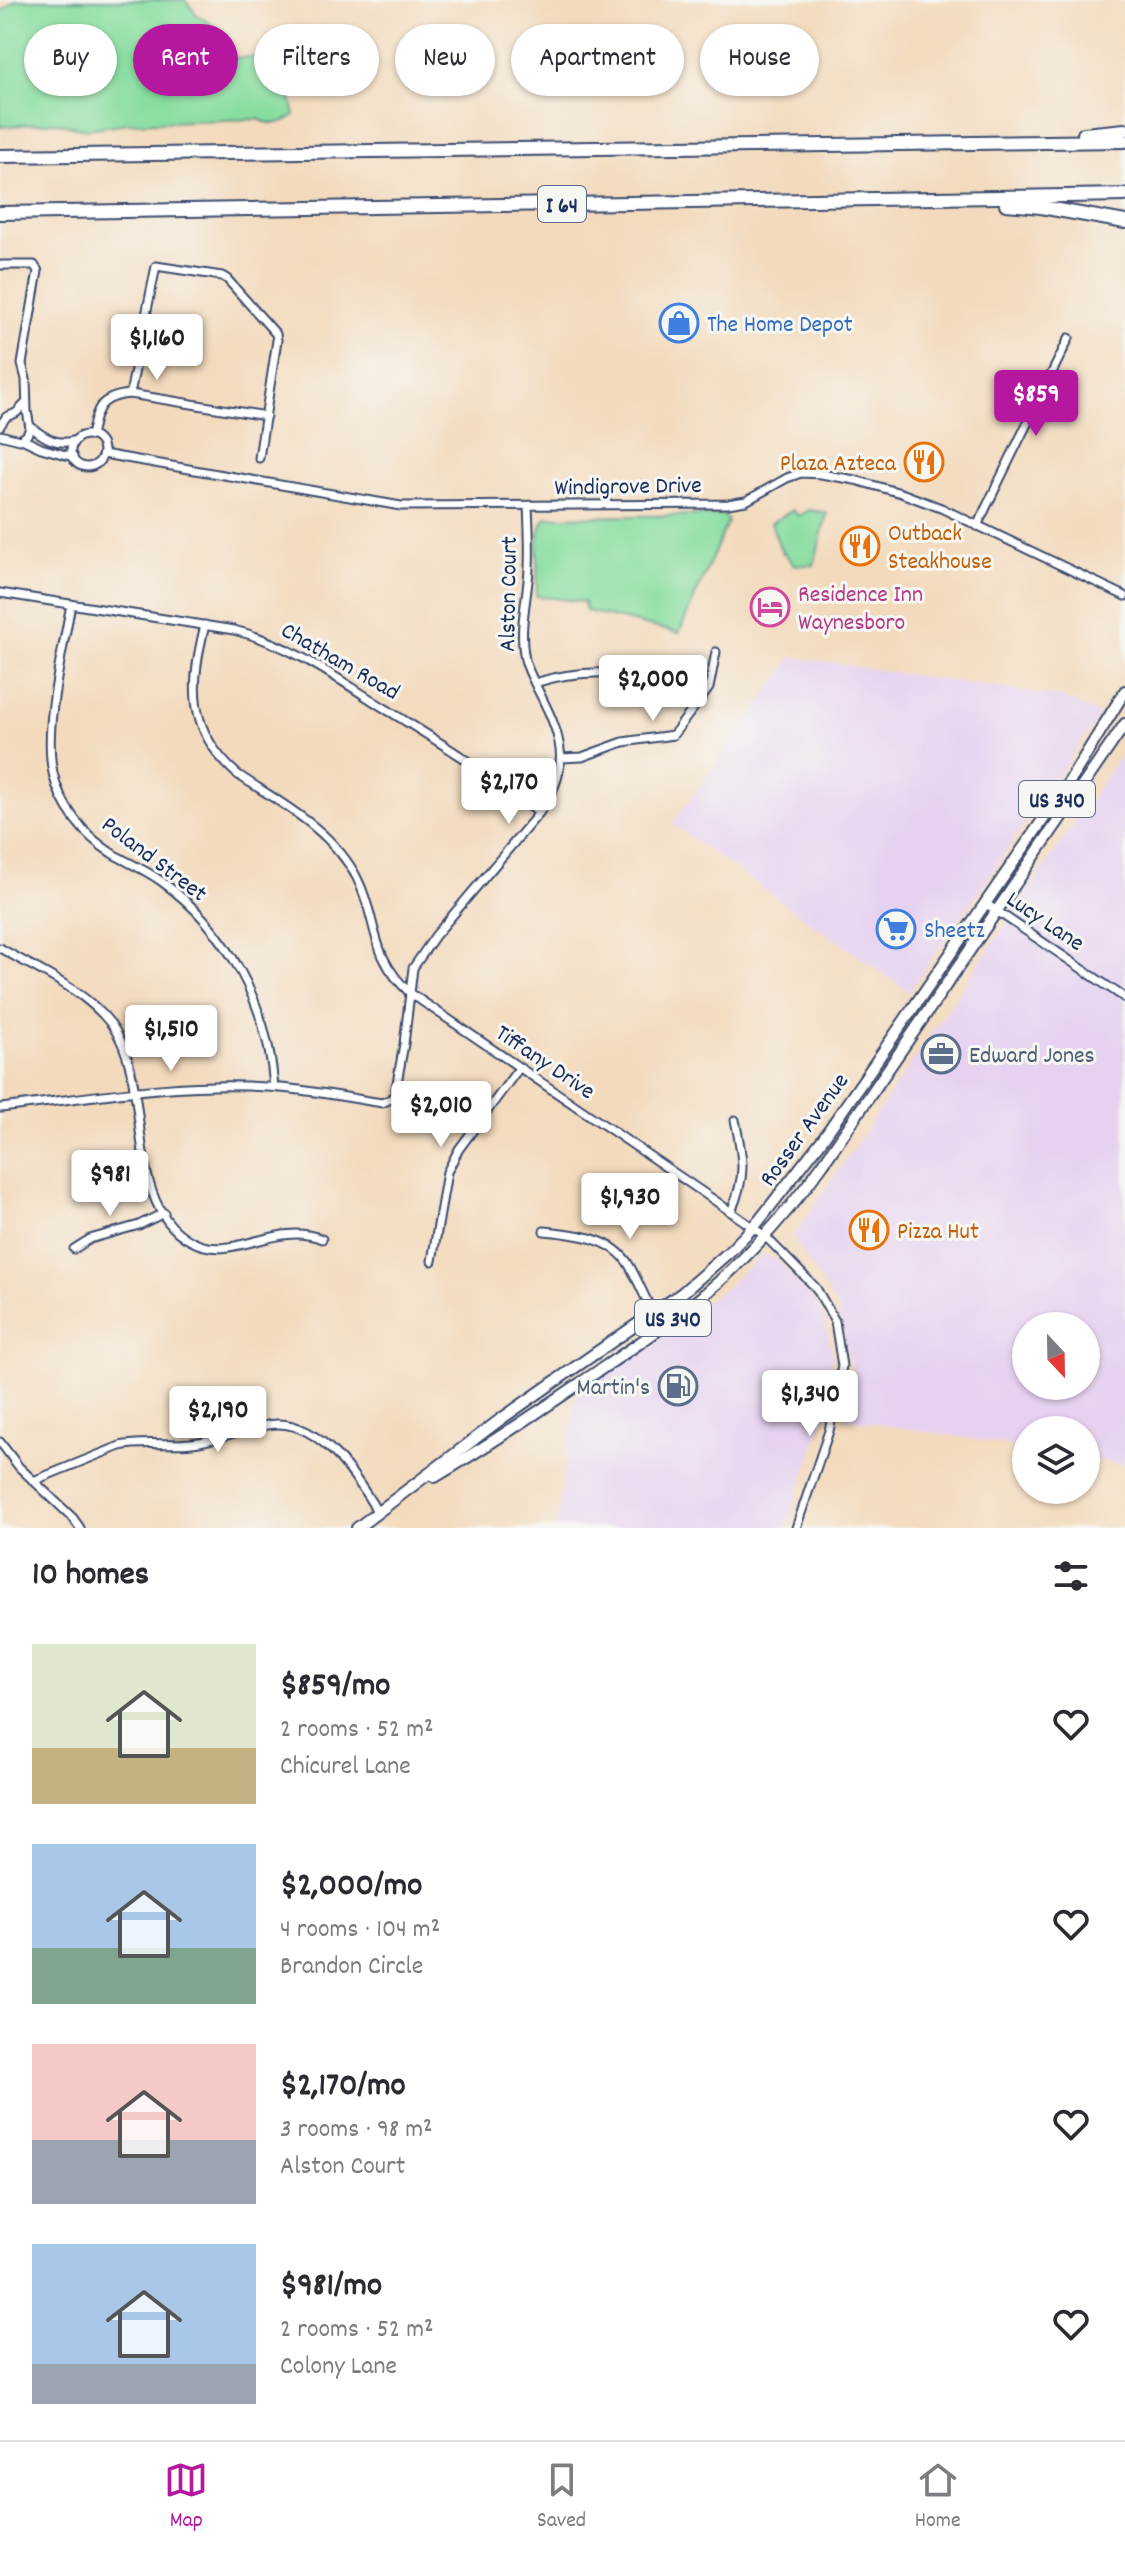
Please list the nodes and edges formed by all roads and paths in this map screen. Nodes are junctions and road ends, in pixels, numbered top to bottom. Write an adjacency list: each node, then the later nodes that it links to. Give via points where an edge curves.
1 (1125, 130): 3 (highway)
2 (1125, 141): 3 (highway)
3 (968, 143): 4 (highway)
4 (0, 156)
5 (1125, 195): 6 (highway, I 64)
6 (935, 198): 7 (highway, I 64); 8 (highway, via 1041,207)
7 (0, 213)
8 (1125, 222)
9 (0, 265): 12 (street, via 34,265 38,271 22,364)
10 (1069, 338): 25 (street)
11 (130, 394): 14 (street); 14 (street, via 156,266 222,276 276,334); 17 (street, via 103,402)
12 (26, 403): 13 (street); 15 (street)
13 (16, 413): 15 (street); 16 (street)
14 (266, 416): 23 (street)
15 (29, 423): 19 (street); 20 (street, via 57,442)
16 (1, 425): 18 (street)
17 (91, 436): 20 (street); 21 (street, via 101,442)
18 (4, 437): 19 (street)
19 (22, 439): 22 (street)
20 (76, 440): 22 (street)
21 (103, 454): 22 (street, via 89,467); 24 (street, Windigrove Drive, via 385,505)
22 (73, 457)
23 (259, 458)
24 (528, 506): 25 (street, Windigrove Drive, via 738,503 809,472 901,493); 31 (street, Alston Court, via 523,643)
25 (977, 526): 27 (street, Windigrove Drive)
26 (0, 593): 28 (street, Chatham Road)
27 (1125, 596)
28 (71, 604): 29 (street, Chatham Road); 43 (street, Poland Street, via 50,729 57,785 91,837 175,891 224,944 245,977 262,1020)
29 (205, 625): 36 (street, Chatham Road, via 285,647 479,767); 40 (street, Tiffany Drive, via 195,692 197,716 208,741 237,774 339,850 362,889 384,960)
30 (716, 652): 33 (street)
31 (535, 683): 33 (street, via 606,672 680,684); 35 (street, Alston Court, via 556,728)
32 (1125, 691): 37 (main road, Rosser Avenue / US 340)
33 (703, 696): 35 (street, via 673,735)
34 (1125, 724): 38 (main road, Rosser Avenue / US 340)
35 (561, 758): 36 (street, Alston Court, via 557,783)
36 (539, 813): 40 (street, Alston Court, via 424,951 413,968)
37 (985, 903): 38 (street, Lucy Lane); 49 (main road, Rosser Avenue / US 340, via 799,1172)
38 (997, 911): 41 (street, Lucy Lane); 51 (main road, Rosser Avenue / US 340, via 823,1164)
39 (0, 948): 44 (street, via 98,1009 122,1042)
40 (410, 993): 42 (street, Tiffany Drive); 43 (street, Alston Court, via 391,1099 382,1103)
41 (1125, 998)
42 (519, 1068): 47 (street, Tiffany Drive); 54 (street, via 447,1172)
43 (274, 1087): 44 (street, Alston Court)
44 (136, 1092): 45 (street, Alston Court); 48 (street, via 145,1168)
45 (0, 1108)
46 (735, 1120): 47 (street, via 742,1181)
47 (731, 1212): 49 (street, Tiffany Drive)
48 (164, 1213): 52 (street, via 182,1236 212,1249 290,1233); 53 (street)
49 (752, 1227): 51 (street, Tiffany Drive); 55 (main road, Rosser Avenue / US 340)
50 (544, 1231): 55 (street, via 582,1237 618,1251)
51 (765, 1236): 56 (main road, Rosser Avenue / US 340); 63 (street, Tiffany Drive, via 809,1280 828,1306 839,1335 842,1366 829,1431)
52 (322, 1239)
53 (74, 1249)
54 (432, 1261)
55 (653, 1315): 56 (street); 59 (main road, Rosser Avenue / US 340, via 501,1419)
56 (662, 1327): 59 (main road, Rosser Avenue / US 340, via 496,1441)
57 (0, 1442): 58 (street)
58 (33, 1481): 60 (street, via 132,1443 199,1442 288,1425 306,1431 335,1454); 61 (street)
59 (408, 1492): 60 (main road, Rosser Avenue / US 340)
60 (378, 1513): 62 (main road, Rosser Avenue / US 340)
61 (80, 1528)
62 (357, 1528)
63 (796, 1528)

